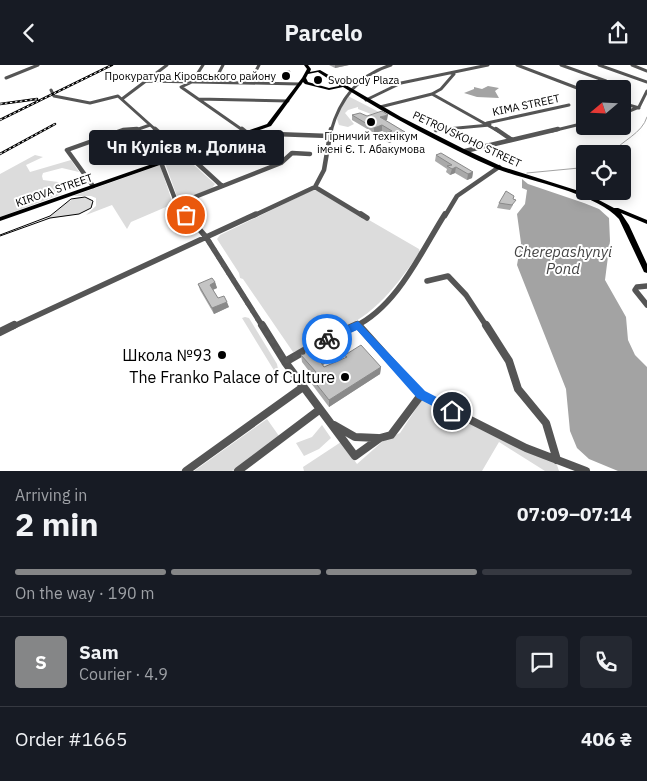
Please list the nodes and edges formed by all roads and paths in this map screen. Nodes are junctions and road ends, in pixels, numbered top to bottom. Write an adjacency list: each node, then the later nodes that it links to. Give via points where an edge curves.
1 (38, 65): 18 (street)
2 (167, 65): 22 (street)
3 (203, 65): 23 (street)
4 (223, 65): 24 (street)
5 (259, 65): 25 (street)
6 (306, 65): 13 (main road); 15 (main road)
7 (391, 65): 34 (street, via 378,69)
8 (488, 65): 16 (street)
9 (518, 65): 31 (street)
10 (561, 65): 21 (street)
11 (599, 65): 26 (street)
12 (632, 65): 14 (street)
13 (319, 71): 15 (main road); 27 (main road)
14 (647, 71)
15 (308, 73): 19 (main road, KIROVA STREET)
16 (448, 75): 17 (street); 20 (street); 28 (street)
17 (430, 77): 20 (street); 28 (street)
18 (6, 78)
19 (304, 78): 29 (main road, KIROVA STREET); 30 (main road, via 306,83)
20 (423, 78): 39 (street, via 400,83)
21 (603, 80)
22 (146, 81): 23 (street); 37 (street)
23 (192, 81): 24 (street); 38 (street, via 181,87)
24 (214, 82): 25 (street)
25 (250, 82): 29 (street)
26 (647, 82)
27 (340, 84): 32 (main road, via 340,88); 34 (main road)
28 (444, 85): 36 (street)
29 (298, 86): 30 (main road); 40 (main road, KIROVA STREET)
30 (314, 86): 32 (main road)
31 (576, 88)
32 (329, 89): 34 (main road, PETROVSKOHO STREET)
33 (52, 91): 37 (street, via 54,96 90,103 114,96)
34 (348, 91): 39 (main road, PETROVSKOHO STREET); 53 (street)
35 (647, 91): 44 (street)
36 (432, 94): 43 (street); 46 (street, KIMA STREET)
37 (122, 99): 47 (street)
38 (197, 99): 40 (street); 51 (street)
39 (364, 99): 43 (main road, PETROVSKOHO STREET)
40 (288, 101): 51 (main road, KIROVA STREET, via 271,124)
41 (568, 105): 46 (street, KIMA STREET)
42 (631, 106): 44 (street)
43 (380, 107): 55 (main road, PETROVSKOHO STREET)
44 (639, 108): 45 (street)
45 (631, 113)
46 (489, 124): 49 (street); 54 (street, KIMA STREET)
47 (150, 125): 50 (street); 57 (street)
48 (576, 125): 54 (street)
49 (436, 130)
50 (132, 131): 59 (street); 61 (street, via 123,130 67,149)
51 (247, 133): 52 (street); 57 (main road, KIROVA STREET)
52 (275, 134): 53 (street); 58 (street, via 274,152)
53 (329, 136): 63 (street, via 321,179)
54 (512, 140): 55 (street)
55 (465, 151): 60 (main road, PETROVSKOHO STREET)
56 (310, 154): 58 (street, via 292,153)
57 (185, 155): 59 (main road, KIROVA STREET); 62 (street)
58 (284, 160): 62 (street, via 250,177)
59 (162, 163): 61 (main road, KIROVA STREET); 65 (street)
60 (499, 167): 64 (main road, PETROVSKOHO STREET); 74 (street, via 457,196 400,287)
61 (94, 186): 67 (main road, KIROVA STREET)
62 (222, 186): 65 (street)
63 (315, 187): 66 (street); 69 (street)
64 (600, 203): 68 (main road); 70 (main road, PETROVSKOHO STREET, via 622,218)
65 (177, 204): 69 (street)
66 (367, 218)
67 (0, 219)
68 (647, 222)
69 (206, 237): 75 (street); 76 (street)
70 (647, 270)
71 (427, 281): 82 (street, via 448,276 466,295 509,361 518,389 546,423)
72 (647, 285): 73 (street, via 635,290)
73 (647, 305)
74 (358, 325): 76 (street); 78 (street)
75 (0, 333)
76 (285, 362): 77 (street)
77 (303, 387): 79 (street); 83 (street)
78 (421, 395): 81 (street, via 391,435); 82 (street)
79 (319, 410): 80 (street); 84 (street)
80 (328, 421): 81 (street, via 351,437); 81 (street, via 355,456)
81 (380, 438)
82 (556, 460): 85 (street)
83 (186, 471)
84 (238, 471)
85 (586, 471)

